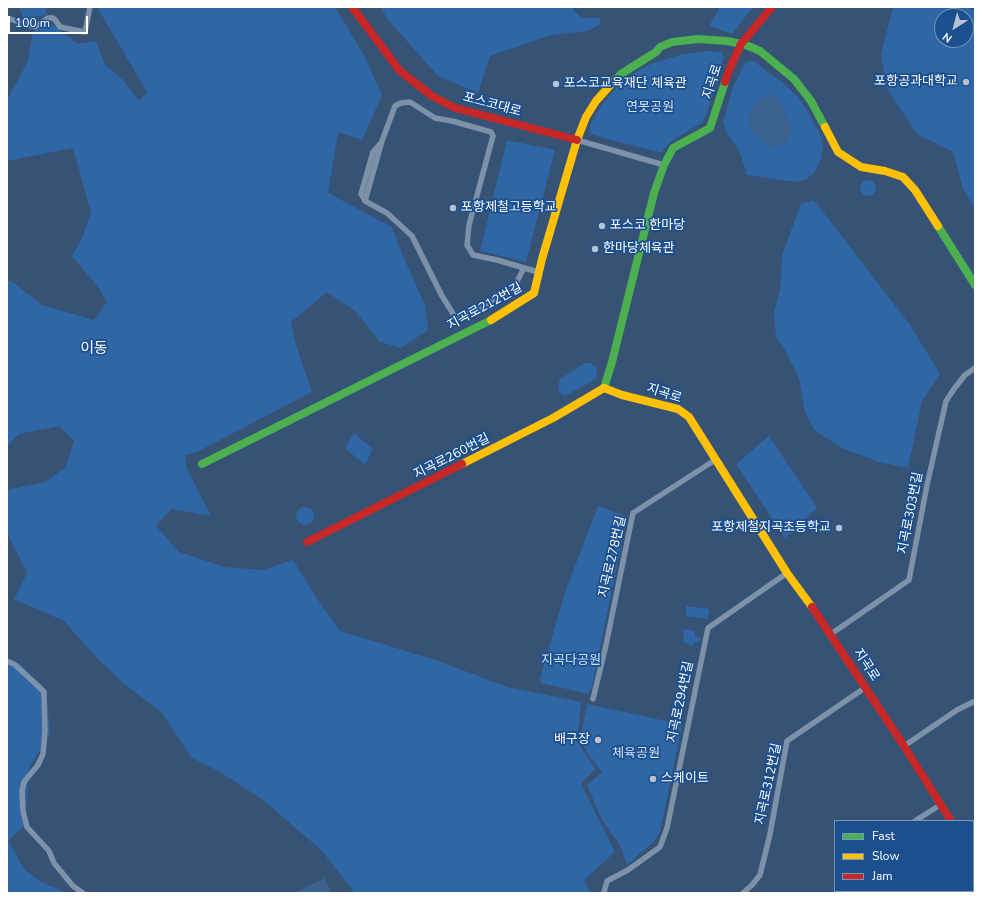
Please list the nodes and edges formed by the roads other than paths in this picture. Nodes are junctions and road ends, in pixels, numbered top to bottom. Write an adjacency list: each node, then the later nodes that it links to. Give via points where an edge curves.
1 (90, 7): 4 (street, via 85,32 60,26 53,18 48,18 35,27)
2 (352, 7): 6 (main road, 포스코대로, via 405,76 432,96 455,108)
3 (772, 7): 5 (main road, 지곡로)
4 (7, 18)
5 (741, 44): 6 (main road, 지곡로212번길, via 698,39 677,41 662,46 621,74 596,100); 7 (main road, 지곡로, via 730,68 710,128 673,148); 10 (main road, 지곡로212번길, via 760,51 794,79 818,113 838,152 861,167 903,177 915,190)
6 (577, 140): 7 (street, 포스코대로); 9 (main road, 지곡로212번길)
7 (664, 165): 12 (main road, 지곡로, via 654,193)
8 (524, 268): 8 (street, via 473,255 467,245 469,225 493,136 491,132 434,118 410,102 395,106 365,201 387,213 412,236 457,320 513,289); 9 (street)
9 (538, 272): 14 (main road, 지곡로212번길, via 534,293 499,316)
10 (975, 285)
11 (975, 368): 17 (street, 지곡로303번길, via 965,376 946,401 909,580)
12 (604, 388): 13 (main road, 지곡로, via 678,409 689,417); 15 (main road, 지곡로260번길, via 553,418)
13 (715, 460): 16 (main road, 지곡로); 20 (street, 지곡로278번길, via 633,513)
14 (202, 464)
15 (307, 542)
16 (787, 574): 17 (main road, 지곡로); 26 (street, 지곡로294번길, via 708,628 667,828 660,847 628,870 607,881)
17 (831, 634): 19 (main road, 지곡로)
18 (7, 661): 27 (street, via 14,664 44,692 43,754 38,765 24,782 22,791 27,827 49,851 54,862 73,886)
19 (866, 687): 22 (main road, 지곡로); 28 (street, 지곡로312번길, via 788,741 760,876)
20 (593, 699)
21 (975, 701): 22 (street, via 957,710)
22 (904, 746): 23 (main road, 지곡로)
23 (940, 805): 24 (street); 25 (main road, 지곡로)
24 (917, 820)
25 (950, 820)
26 (604, 892)
27 (83, 893)
28 (743, 893)

